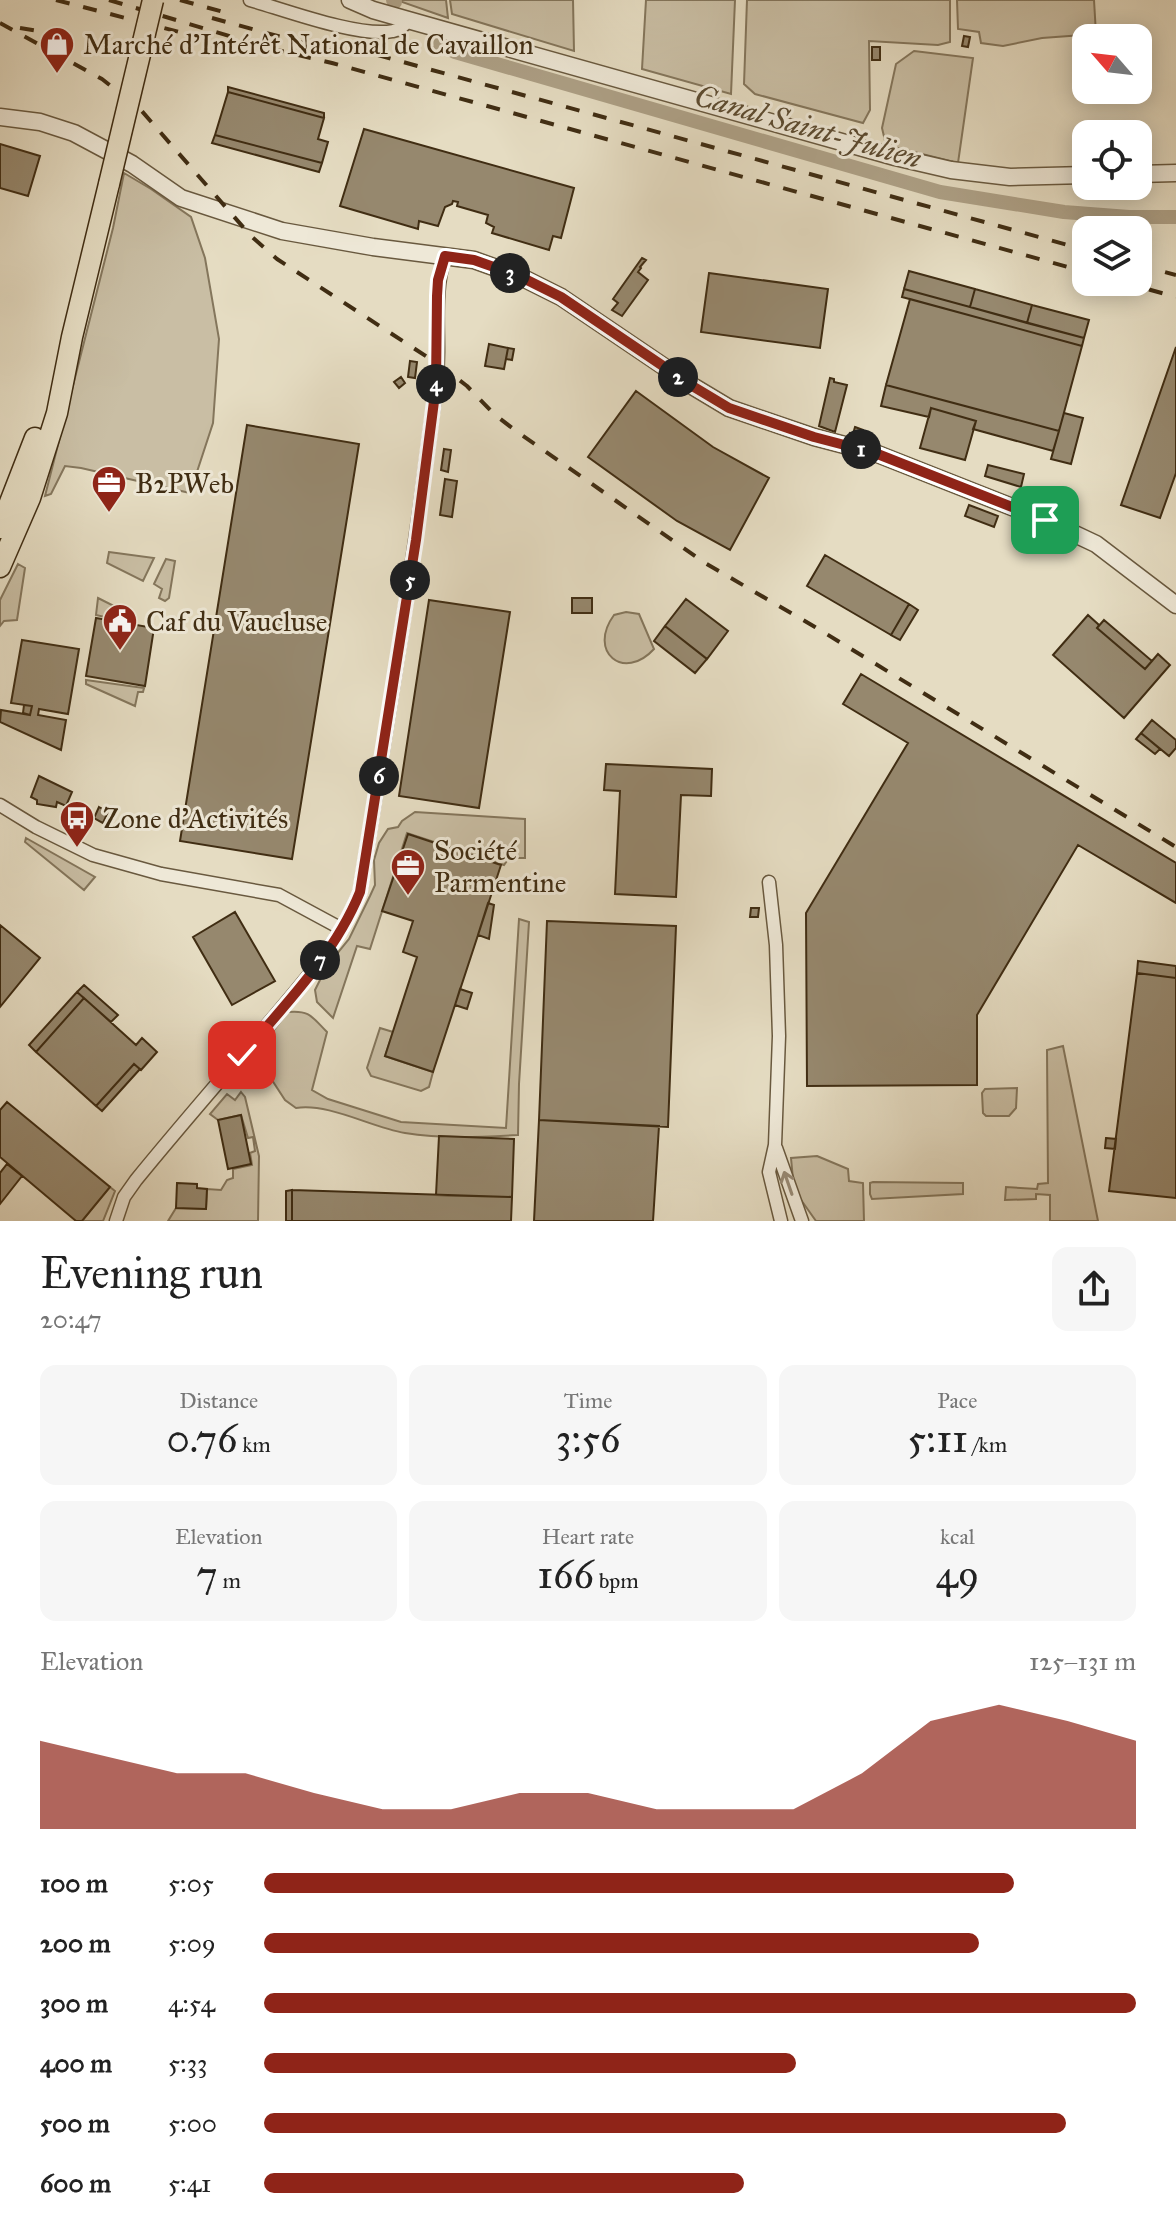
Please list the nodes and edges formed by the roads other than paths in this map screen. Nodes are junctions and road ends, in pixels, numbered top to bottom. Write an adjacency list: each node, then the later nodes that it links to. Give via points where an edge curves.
1 (153, 0): 10 (main road, bridge)
2 (250, 0): 4 (street, via 370,33 396,31)
3 (350, 0): 4 (street)
4 (408, 20): 8 (street, via 951,170 1010,177)
5 (0, 117): 9 (street, via 74,133 181,198 282,231)
6 (1176, 173): 7 (street)
7 (1152, 174)
8 (1072, 175)
9 (445, 256): 13 (street, via 474,260 561,297 729,408 875,453 1096,544); 16 (street, via 438,280 436,386 416,540 360,892)
10 (72, 337): 11 (main road); 12 (main road, via 57,413 30,498)
11 (0, 528)
12 (0, 567)
13 (1176, 605)
14 (0, 805): 16 (street, via 93,855 161,874 279,895)
15 (769, 882): 17 (street, via 779,1036)
16 (342, 929): 18 (street, via 136,1180)
17 (775, 1145): 19 (street, via 769,1172); 20 (street, one-way to 17)
18 (116, 1221)
19 (781, 1221)
20 (802, 1221)

